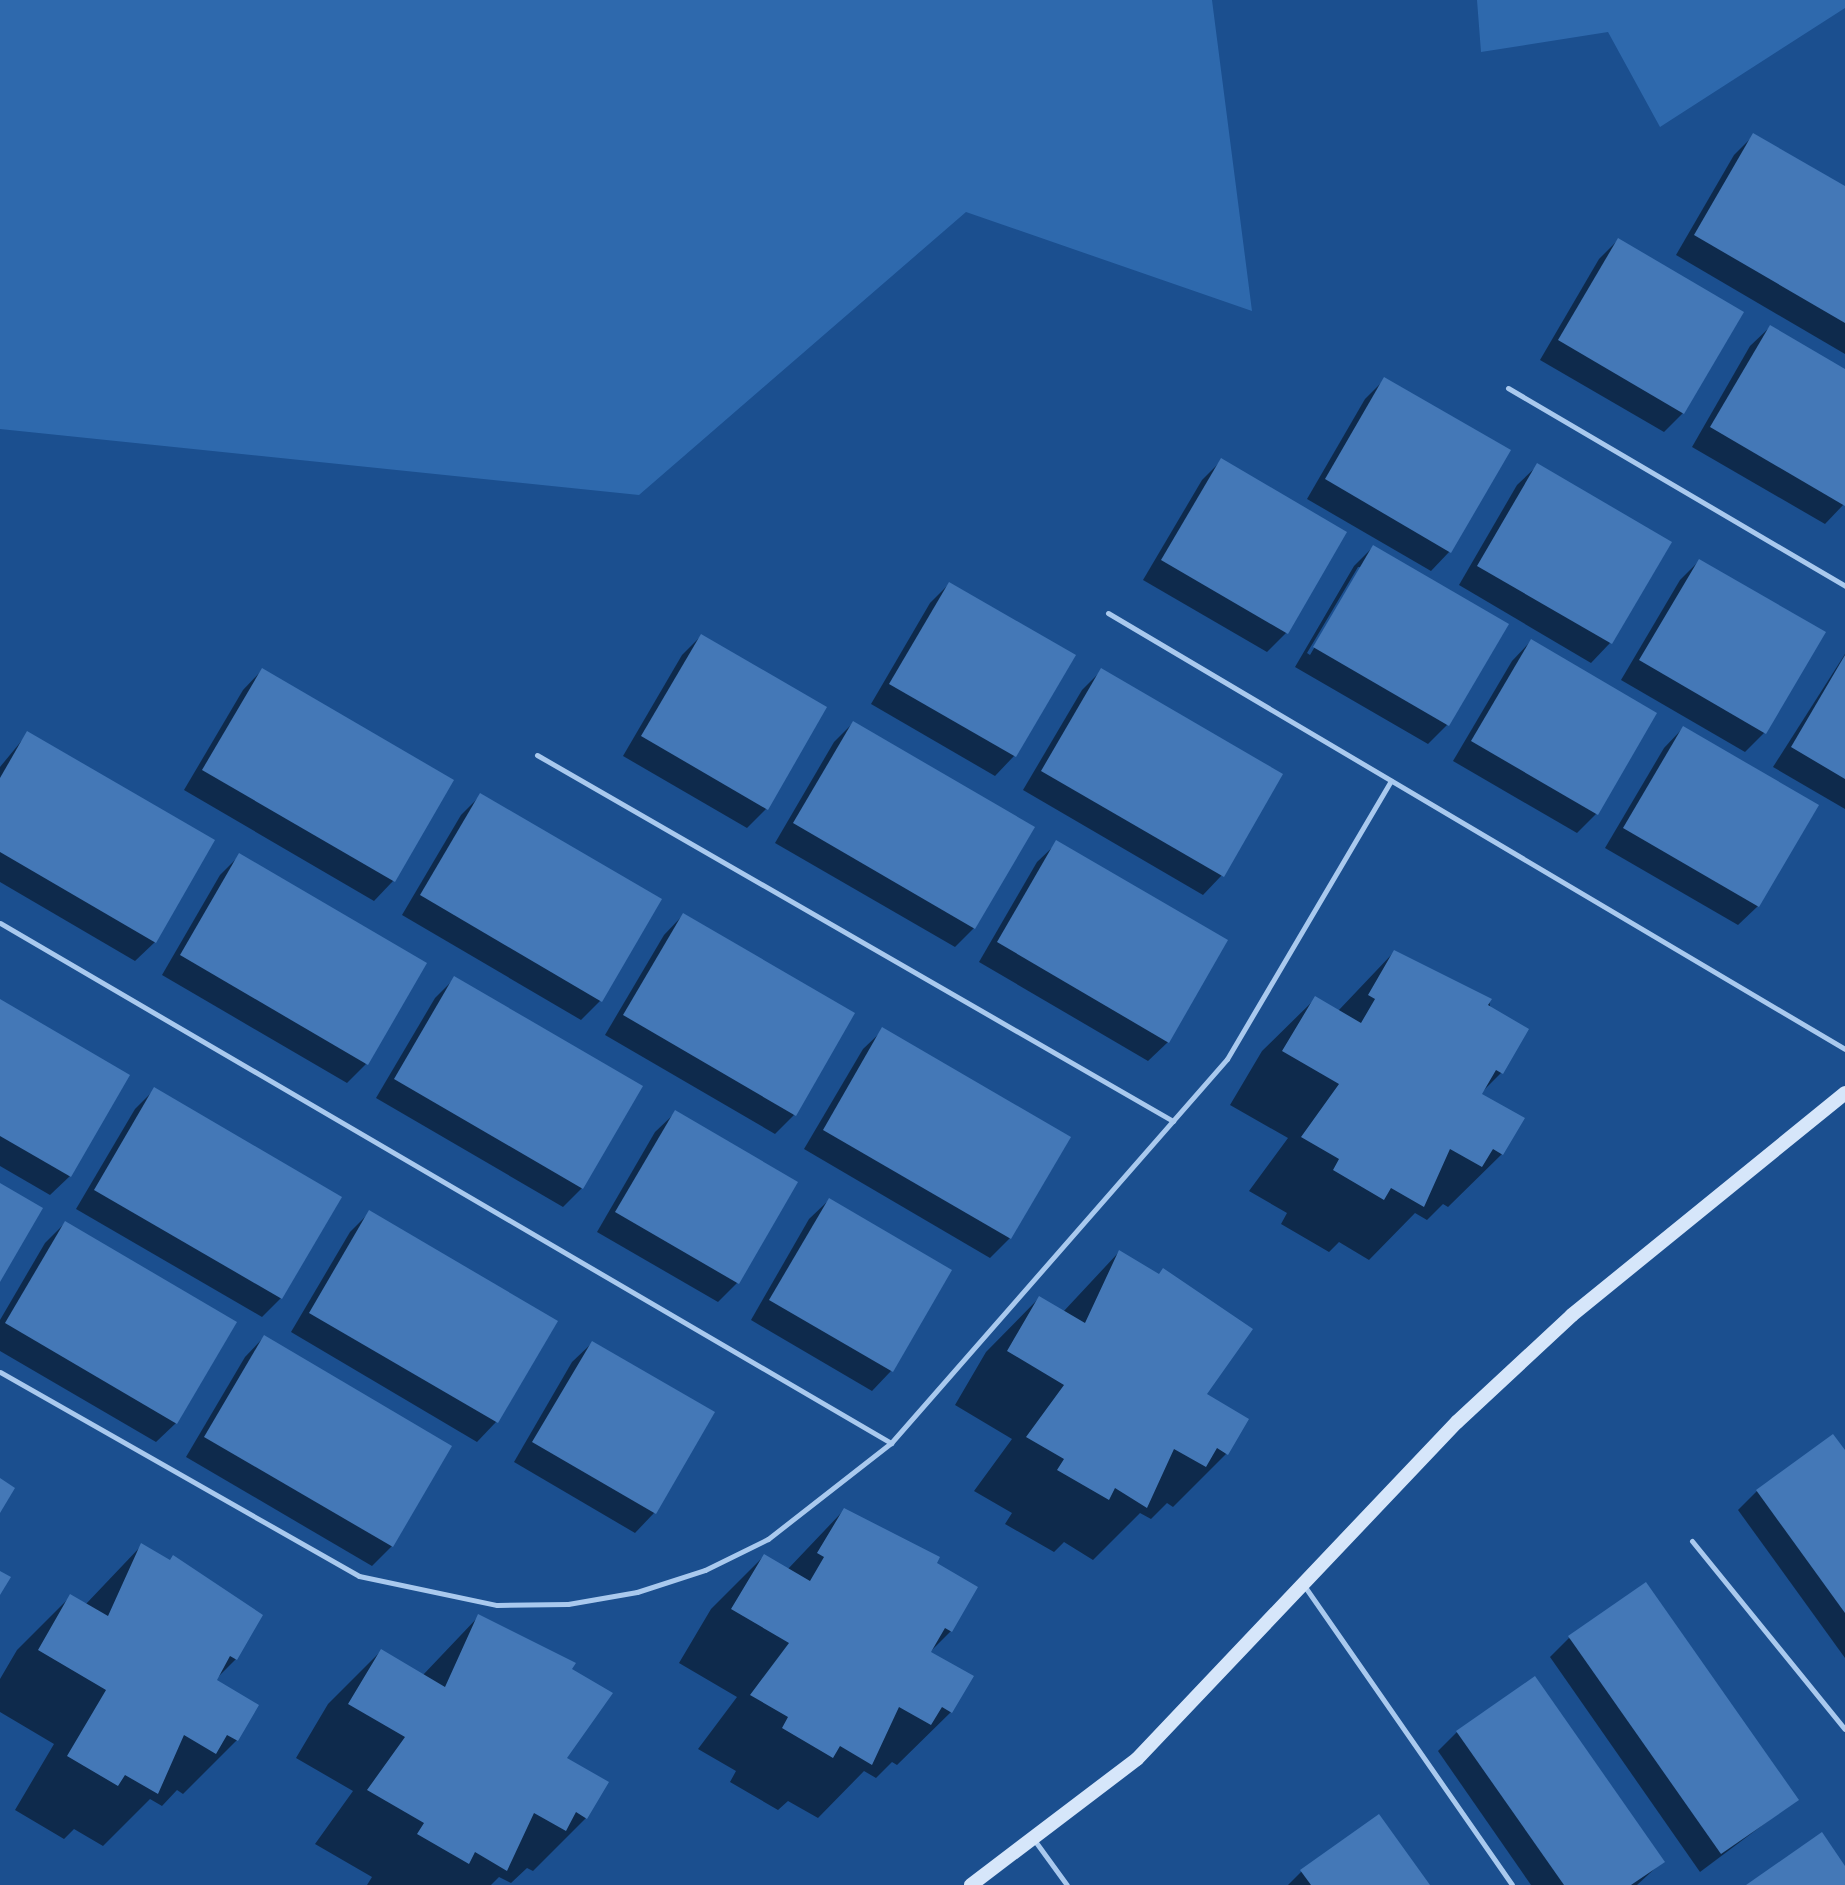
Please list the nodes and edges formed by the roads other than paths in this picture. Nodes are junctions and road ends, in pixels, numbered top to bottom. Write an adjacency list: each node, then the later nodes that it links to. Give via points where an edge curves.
1 (1508, 388): 2 (lane)
2 (1845, 586)
3 (1108, 613): 5 (lane)
4 (537, 755): 9 (lane)
5 (1391, 781): 7 (lane); 9 (lane, via 1227,1059)
6 (0, 923): 11 (lane)
7 (1845, 1049)
8 (1845, 1093): 13 (street, via 1572,1315)
9 (1173, 1121): 11 (lane)
10 (0, 1371): 11 (lane, via 359,1576 497,1605 568,1604 637,1592 705,1570 768,1539)
11 (891, 1443)
12 (1692, 1541): 14 (lane)
13 (1301, 1581): 15 (street, via 1196,1703); 18 (lane)
14 (1845, 1729)
15 (1035, 1841): 16 (street); 17 (lane)
16 (971, 1885)
17 (1067, 1885)
18 (1512, 1885)

